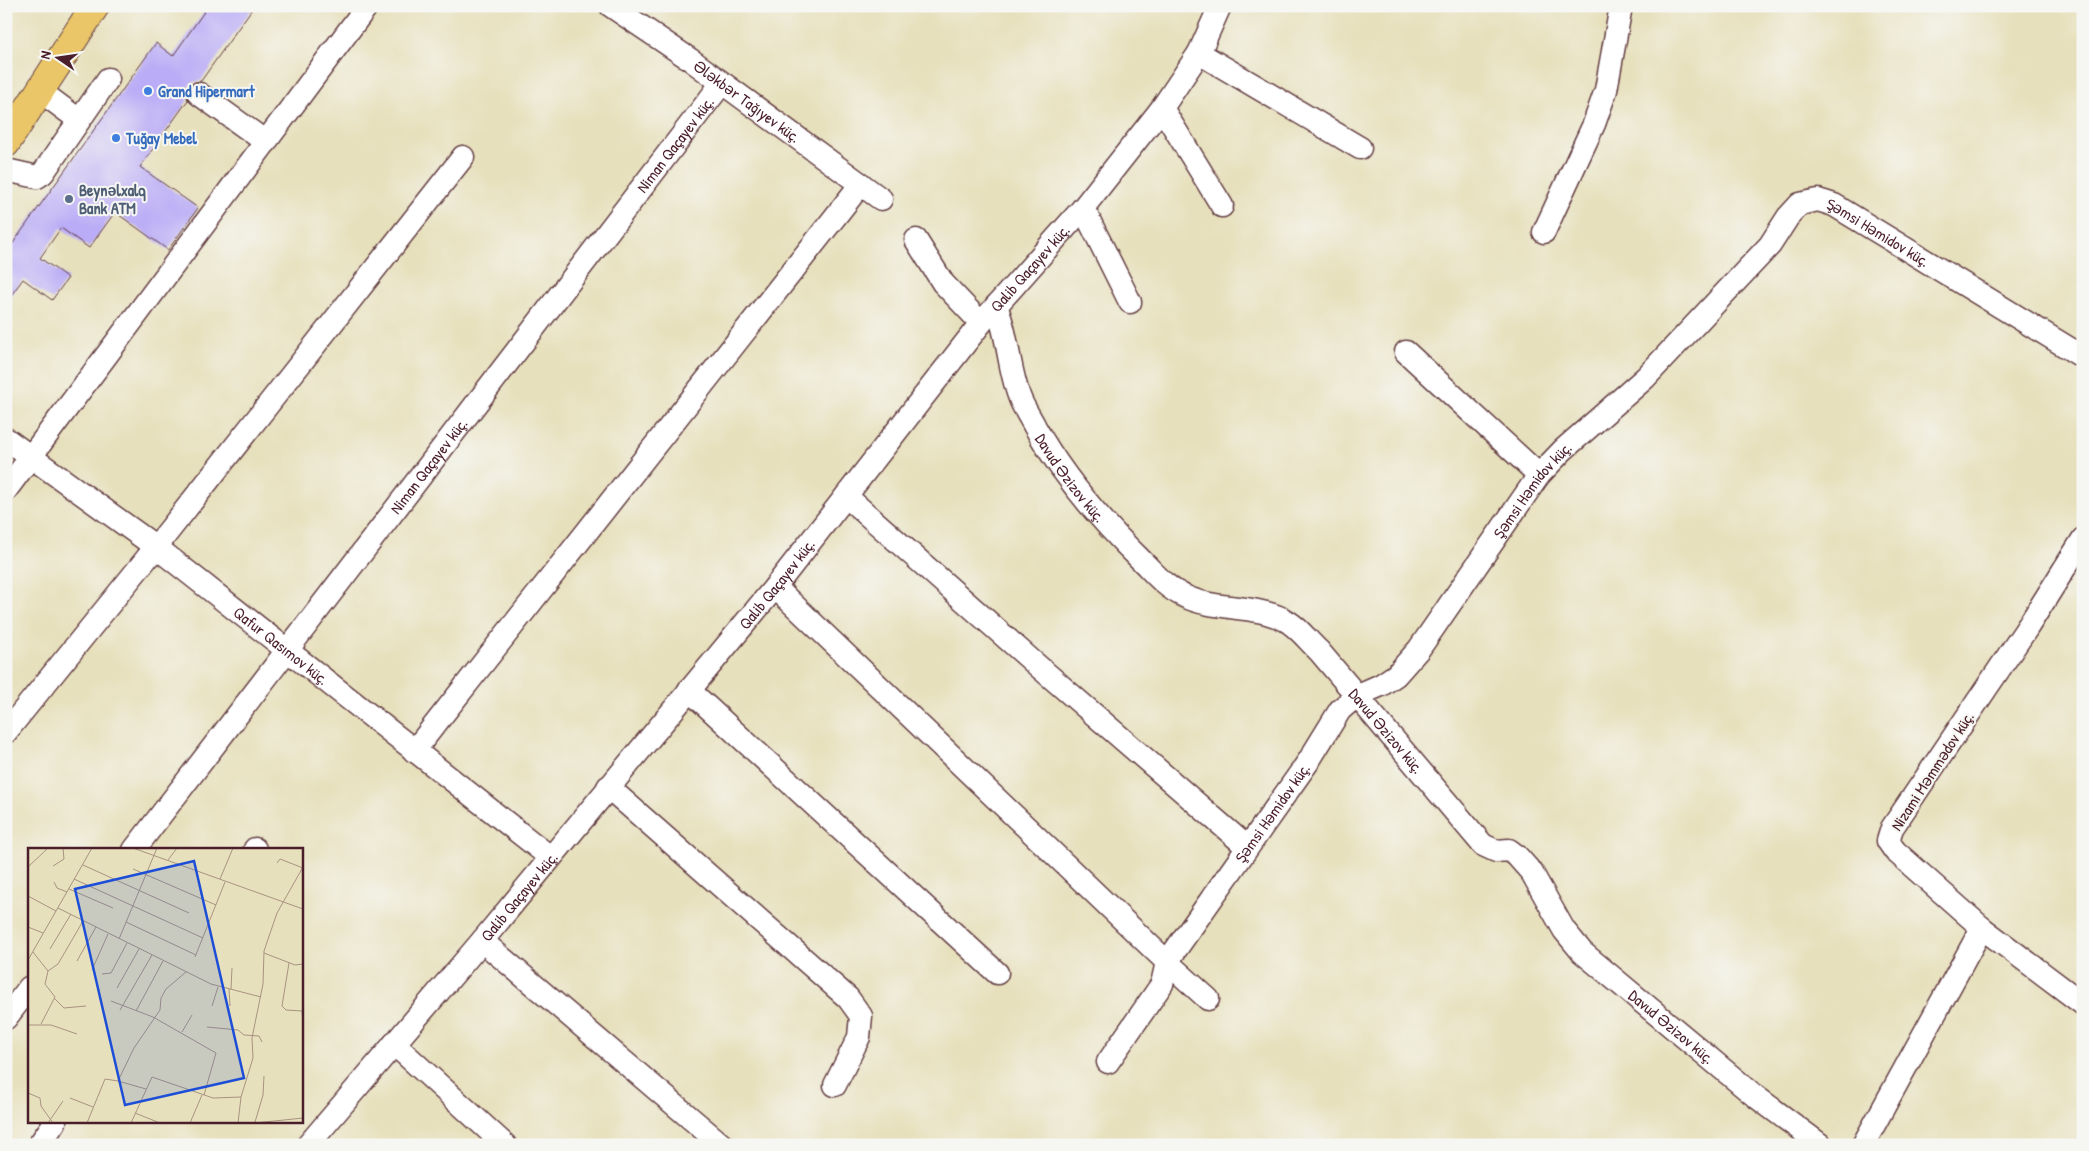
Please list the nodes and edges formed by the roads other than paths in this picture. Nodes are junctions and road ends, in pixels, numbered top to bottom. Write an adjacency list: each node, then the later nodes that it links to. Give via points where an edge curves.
1 (95, 6): 9 (highway)
2 (368, 6): 14 (street)
3 (611, 6): 8 (street, Ələkbər Tağıyev küç.)
4 (1220, 6): 6 (street, Qalib Qaçayev küç.)
5 (1621, 6): 22 (street, via 1606,90 1594,124)
6 (1199, 53): 11 (street, Qalib Qaçayev küç.); 15 (street)
7 (108, 79): 12 (street)
8 (722, 83): 18 (street, Ələkbər Tağıyev küç.); 37 (street, Niman Qaçayev küç.)
9 (40, 91): 12 (street); 13 (highway)
10 (199, 94): 14 (street)
11 (1162, 108): 20 (street); 21 (street, Qalib Qaçayev küç.)
12 (79, 120): 17 (street, via 43,173 37,177)
13 (6, 142)
14 (266, 142): 30 (street)
15 (1360, 148)
16 (463, 157): 35 (street)
17 (6, 170)
18 (861, 184): 19 (street, Ələkbər Tağıyev küç.); 41 (street)
19 (881, 199)
20 (1222, 206)
21 (1083, 208): 24 (street); 25 (street, Qalib Qaçayev küç.)
22 (1544, 232)
23 (916, 240): 26 (street, via 943,283)
24 (1130, 302)
25 (996, 306): 26 (street, Qalib Qaçayev küç.); 39 (street, Davud Əzizov küç., via 1021,402 1053,459 1108,528 1169,588 1184,596 1284,619 1319,652)
26 (981, 323): 33 (street, Qalib Qaçayev küç.)
27 (1406, 352): 31 (street)
28 (2083, 357): 31 (street, Şəmsi Həmidov küç., via 1834,205 1810,200 1794,210 1770,245 1645,378)
29 (6, 439): 30 (street, Qafur Qasımov küç.)
30 (32, 456): 32 (street); 35 (street, Qafur Qasımov küç.)
31 (1539, 475): 39 (street, Şəmsi Həmidov küç., via 1419,649 1396,675)
32 (6, 490)
33 (846, 496): 36 (street, Qalib Qaçayev küç.); 43 (street)
34 (2083, 539): 46 (street, Nizami Məmmədov küç., via 1892,828 1888,841 1895,851)
35 (156, 547): 37 (street, Qafur Qasımov küç.); 40 (street)
36 (775, 587): 38 (street, Qalib Qaçayev küç.); 48 (street)
37 (285, 650): 41 (street, Qafur Qasımov küç.); 44 (street, Niman Qaçayev küç.)
38 (689, 690): 42 (street, Qalib Qaçayev küç.); 49 (street)
39 (1356, 696): 43 (street, Şəmsi Həmidov küç., via 1340,710 1308,762); 62 (street, Davud Əzizov küç., via 1483,845 1496,851 1509,850 1517,856 1532,873 1564,930 1582,952 1754,1096)
40 (6, 732)
41 (414, 752): 45 (street, Qafur Qasımov küç.)
42 (608, 787): 45 (street, Qalib Qaçayev küç.); 56 (street, via 848,998 861,1016 859,1037)
43 (1247, 847): 48 (street, Şəmsi Həmidov küç.)
44 (136, 848)
45 (550, 857): 47 (street, Qalib Qaçayev küç.)
46 (1982, 928): 52 (street, Nizami Məmmədov küç.); 63 (street)
47 (482, 941): 54 (street, Qalib Qaçayev küç.); 61 (street)
48 (1167, 962): 51 (street); 55 (street, Şəmsi Həmidov küç., via 1162,984)
49 (997, 973)
50 (28, 989): 53 (street)
51 (1208, 999)
52 (2083, 1004)
53 (6, 1018)
54 (394, 1044): 58 (street, Qalib Qaçayev küç.); 60 (street)
55 (1108, 1062)
56 (835, 1085)
57 (54, 1124): 59 (street)
58 (309, 1144)
59 (39, 1145)
60 (505, 1145)
61 (722, 1145)
62 (1822, 1145)
63 (1863, 1145)

